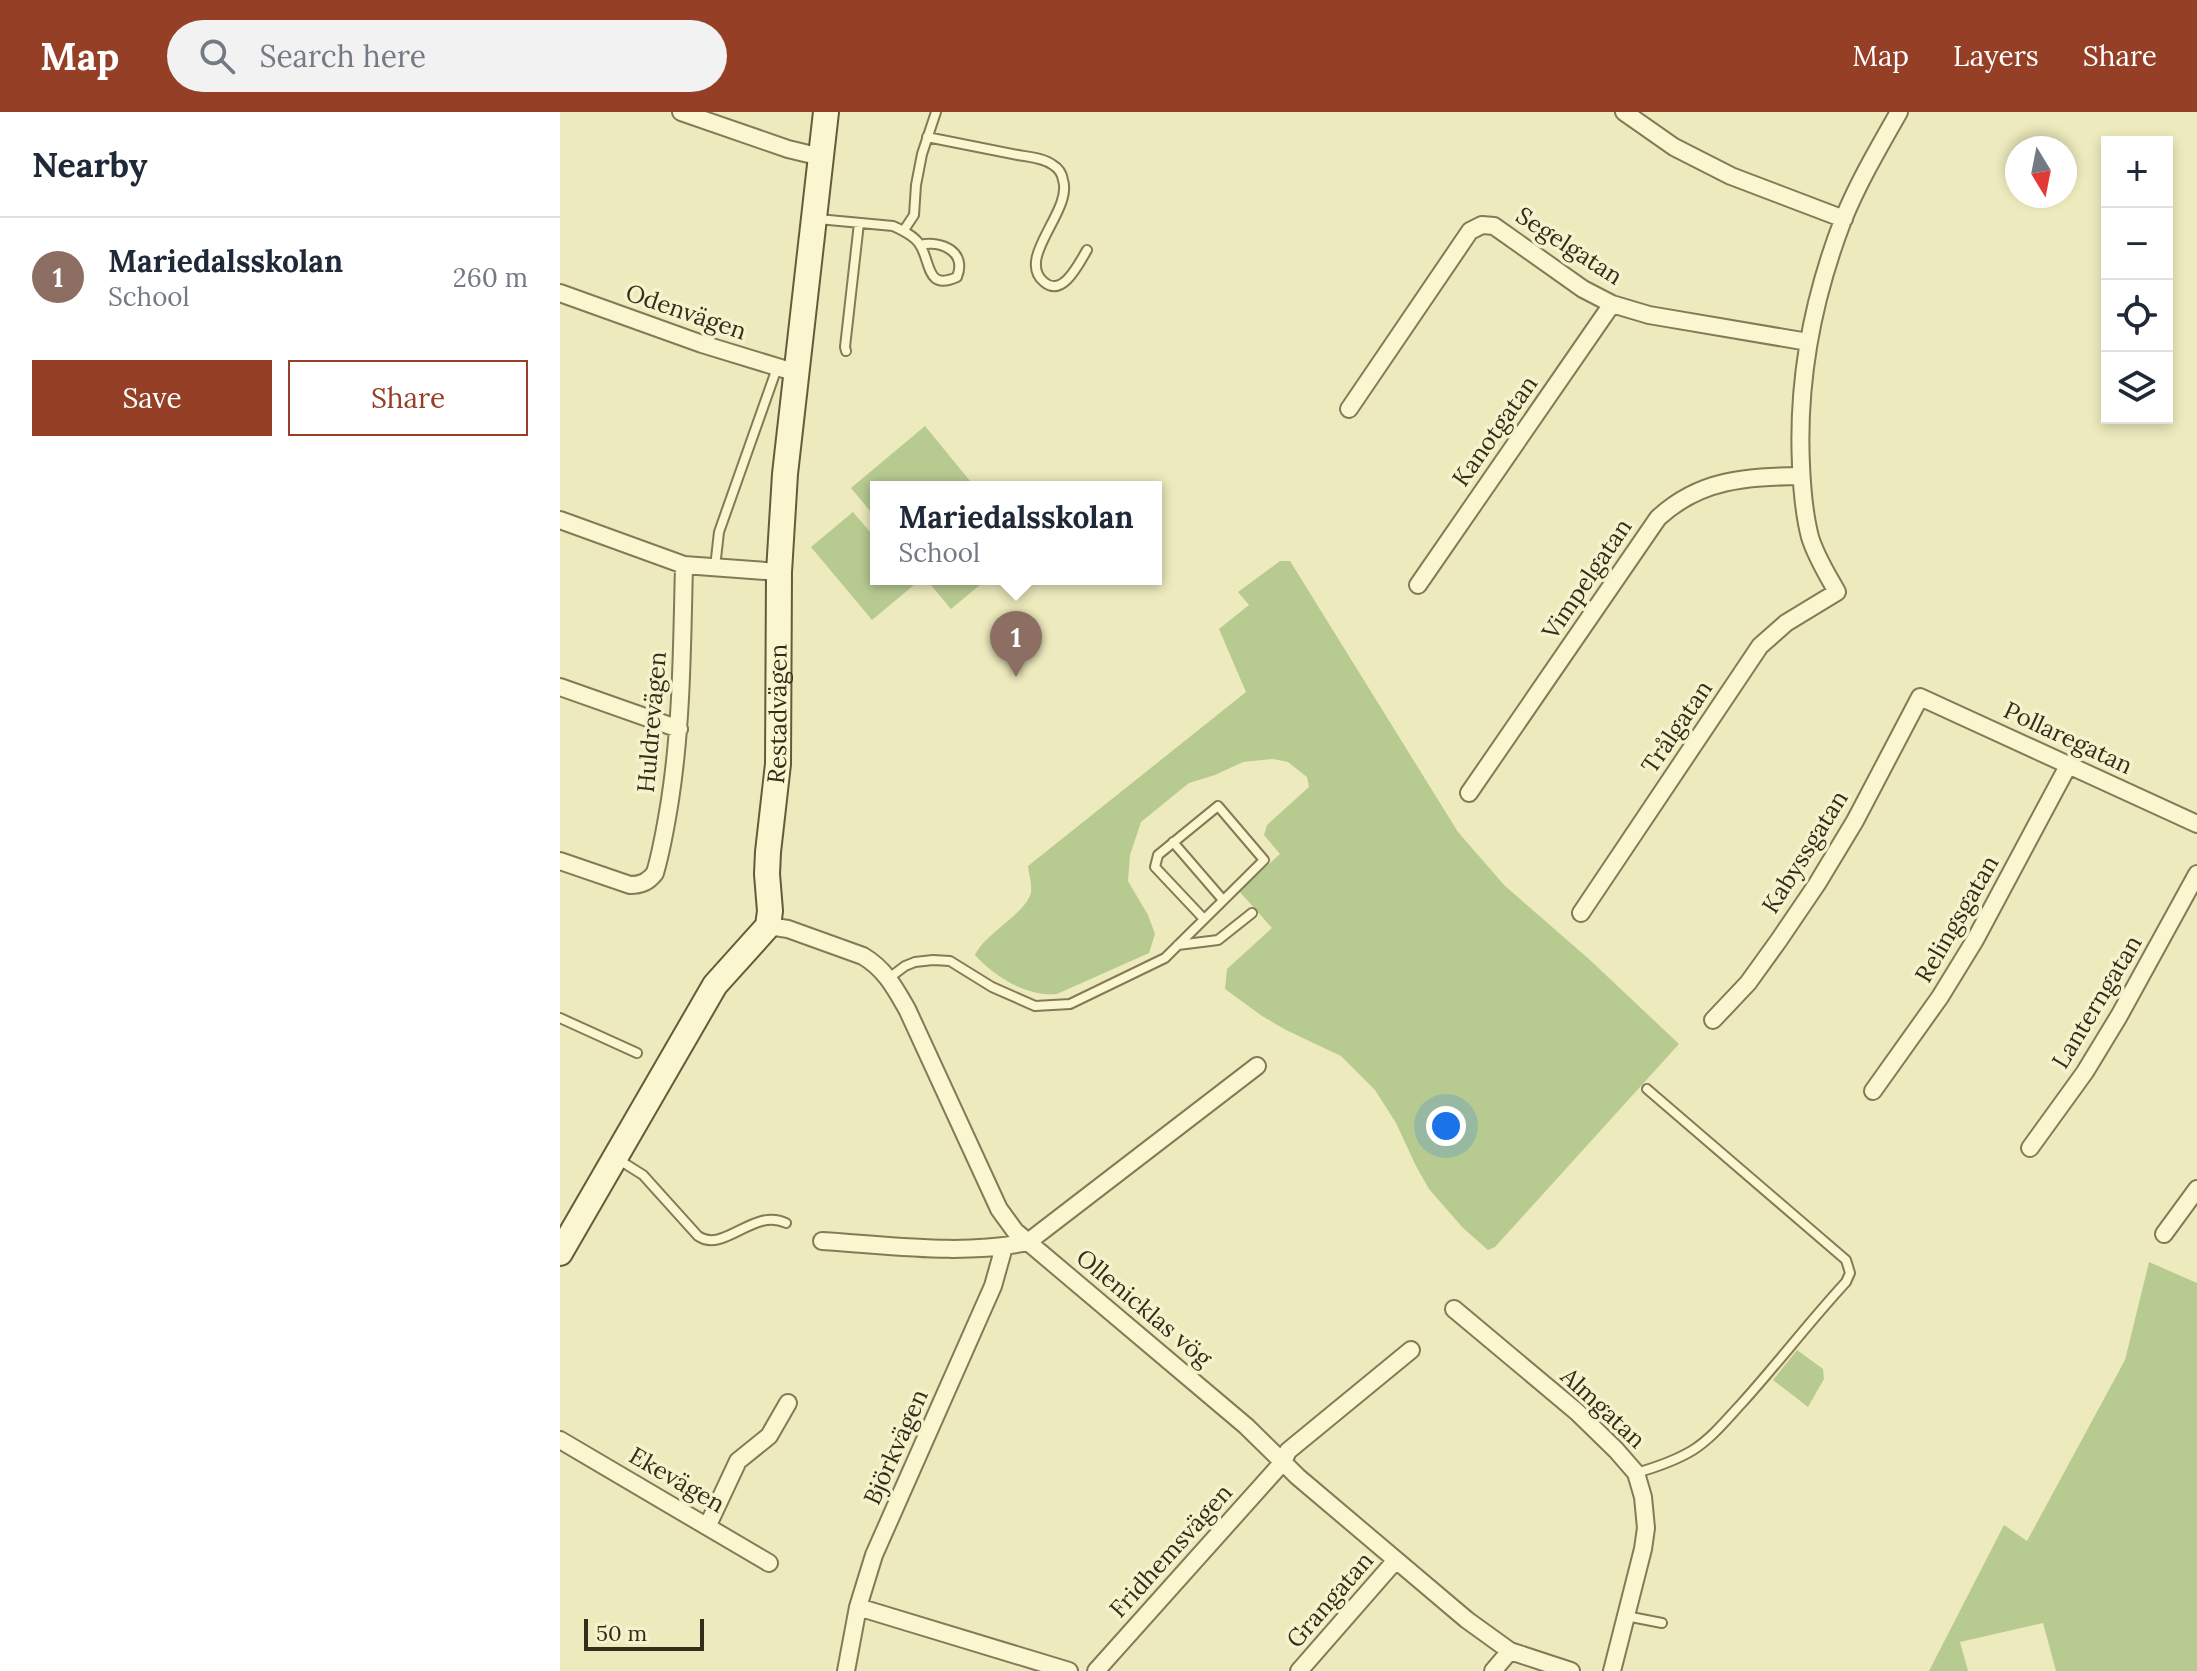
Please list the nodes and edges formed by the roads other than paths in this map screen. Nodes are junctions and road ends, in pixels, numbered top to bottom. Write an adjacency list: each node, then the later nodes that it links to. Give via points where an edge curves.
1 (681, 112): 7 (street)
2 (826, 112): 7 (street, Restadvägen)
3 (936, 112): 6 (lane)
4 (1624, 112): 9 (street, via 1674,147 1731,176)
5 (1899, 112): 9 (street)
6 (927, 137): 11 (lane, via 914,215); 13 (lane, via 1055,166 1065,191 1036,258 1045,283 1065,282)
7 (821, 157): 8 (street, Restadvägen)
8 (813, 218): 10 (lane); 18 (street, Restadvägen)
9 (1844, 219): 16 (street)
10 (859, 223): 11 (lane); 17 (lane)
11 (904, 230): 12 (lane)
12 (920, 245): 12 (lane, via 934,277 957,277 961,267 956,254 943,245)
13 (1087, 250)
14 (560, 293): 18 (street, Odenvägen)
15 (1612, 304): 16 (street, Segelgatan); 19 (street, Segelgatan, via 1494,226 1482,225 1470,231); 25 (street, Kanotgatan)
16 (1808, 342): 20 (street)
17 (846, 351)
18 (787, 370): 23 (lane, via 719,532); 24 (street, Restadvägen)
19 (1349, 409)
20 (1801, 476): 30 (street, Vimpelgatan, via 1716,485 1675,503 1658,518); 37 (street, Trålgatan, via 1810,535 1837,592 1760,646)
21 (560, 520): 22 (street)
22 (684, 565): 23 (street); 28 (street, Huldrevägen)
23 (715, 568): 24 (street)
24 (779, 572): 39 (street, Restadvägen, via 778,764 768,852)
25 (1418, 585)
26 (560, 687): 28 (street)
27 (1920, 697): 29 (street, Pollaregatan); 43 (street, Kabyssgatan, via 1817,884 1748,983)
28 (679, 729): 33 (street, Huldrevägen, via 660,858 649,880 630,885)
29 (2069, 764): 31 (street, Pollaregatan); 47 (street, Relingsgatan, via 1975,940)
30 (1469, 793)
31 (2197, 824)
32 (1173, 842): 35 (lane); 35 (lane, via 1218,806 1264,860); 38 (lane, via 1158,855 1155,867)
33 (560, 861)
34 (2197, 874): 48 (street, Lanterngatan, via 2085,1072)
35 (1223, 900): 38 (lane)
36 (1252, 913): 40 (lane, via 1218,940)
37 (1581, 913)
38 (1204, 919): 40 (lane)
39 (768, 926): 41 (street, Ollenicklas vög, via 863,956); 49 (street, via 715,985)
40 (1177, 946): 41 (lane, via 1165,958 1070,1004 1035,1006 950,961 915,962)
41 (889, 978): 54 (street, Ollenicklas vög, via 999,1209)
42 (560, 1018): 44 (lane)
43 (1713, 1020)
44 (637, 1053)
45 (1257, 1066): 54 (street)
46 (1647, 1089): 62 (lane, via 1846,1260 1850,1273 1718,1429 1670,1463)
47 (1873, 1091)
48 (2030, 1148)
49 (615, 1158): 51 (lane, via 643,1175 704,1240 716,1241 762,1221); 56 (street)
50 (2197, 1189): 52 (street)
51 (786, 1223)
52 (2164, 1234)
53 (822, 1241): 55 (street, via 940,1249)
54 (1028, 1242): 55 (street); 61 (street, Ollenicklas vög)
55 (1004, 1247): 66 (street, Björkvägen, via 993,1286 874,1555)
56 (560, 1253)
57 (1454, 1309): 62 (street, Almgatan, via 1577,1412)
58 (1411, 1350): 61 (street, Fridhemsvägen, via 1288,1451)
59 (788, 1403): 63 (street, via 769,1436 738,1461)
60 (560, 1440): 63 (street, Ekevägen)
61 (1283, 1462): 64 (street, Ollenicklas vög); 72 (street, Fridhemsvägen)
62 (1636, 1473): 67 (street, Almgatan, via 1646,1528)
63 (708, 1525): 65 (street, Ekevägen)
64 (1396, 1560): 69 (street, Ollenicklas vög); 73 (street, Grangatan)
65 (769, 1563)
66 (858, 1607): 70 (street, Björkvägen); 71 (street)
67 (1626, 1616): 68 (lane); 76 (street, Almgatan)
68 (1662, 1623)
69 (1510, 1651): 74 (street); 75 (street, Ollenicklas vög)
70 (846, 1671)
71 (1069, 1671)
72 (1096, 1671)
73 (1299, 1671)
74 (1493, 1671)
75 (1571, 1671)
76 (1612, 1671)

